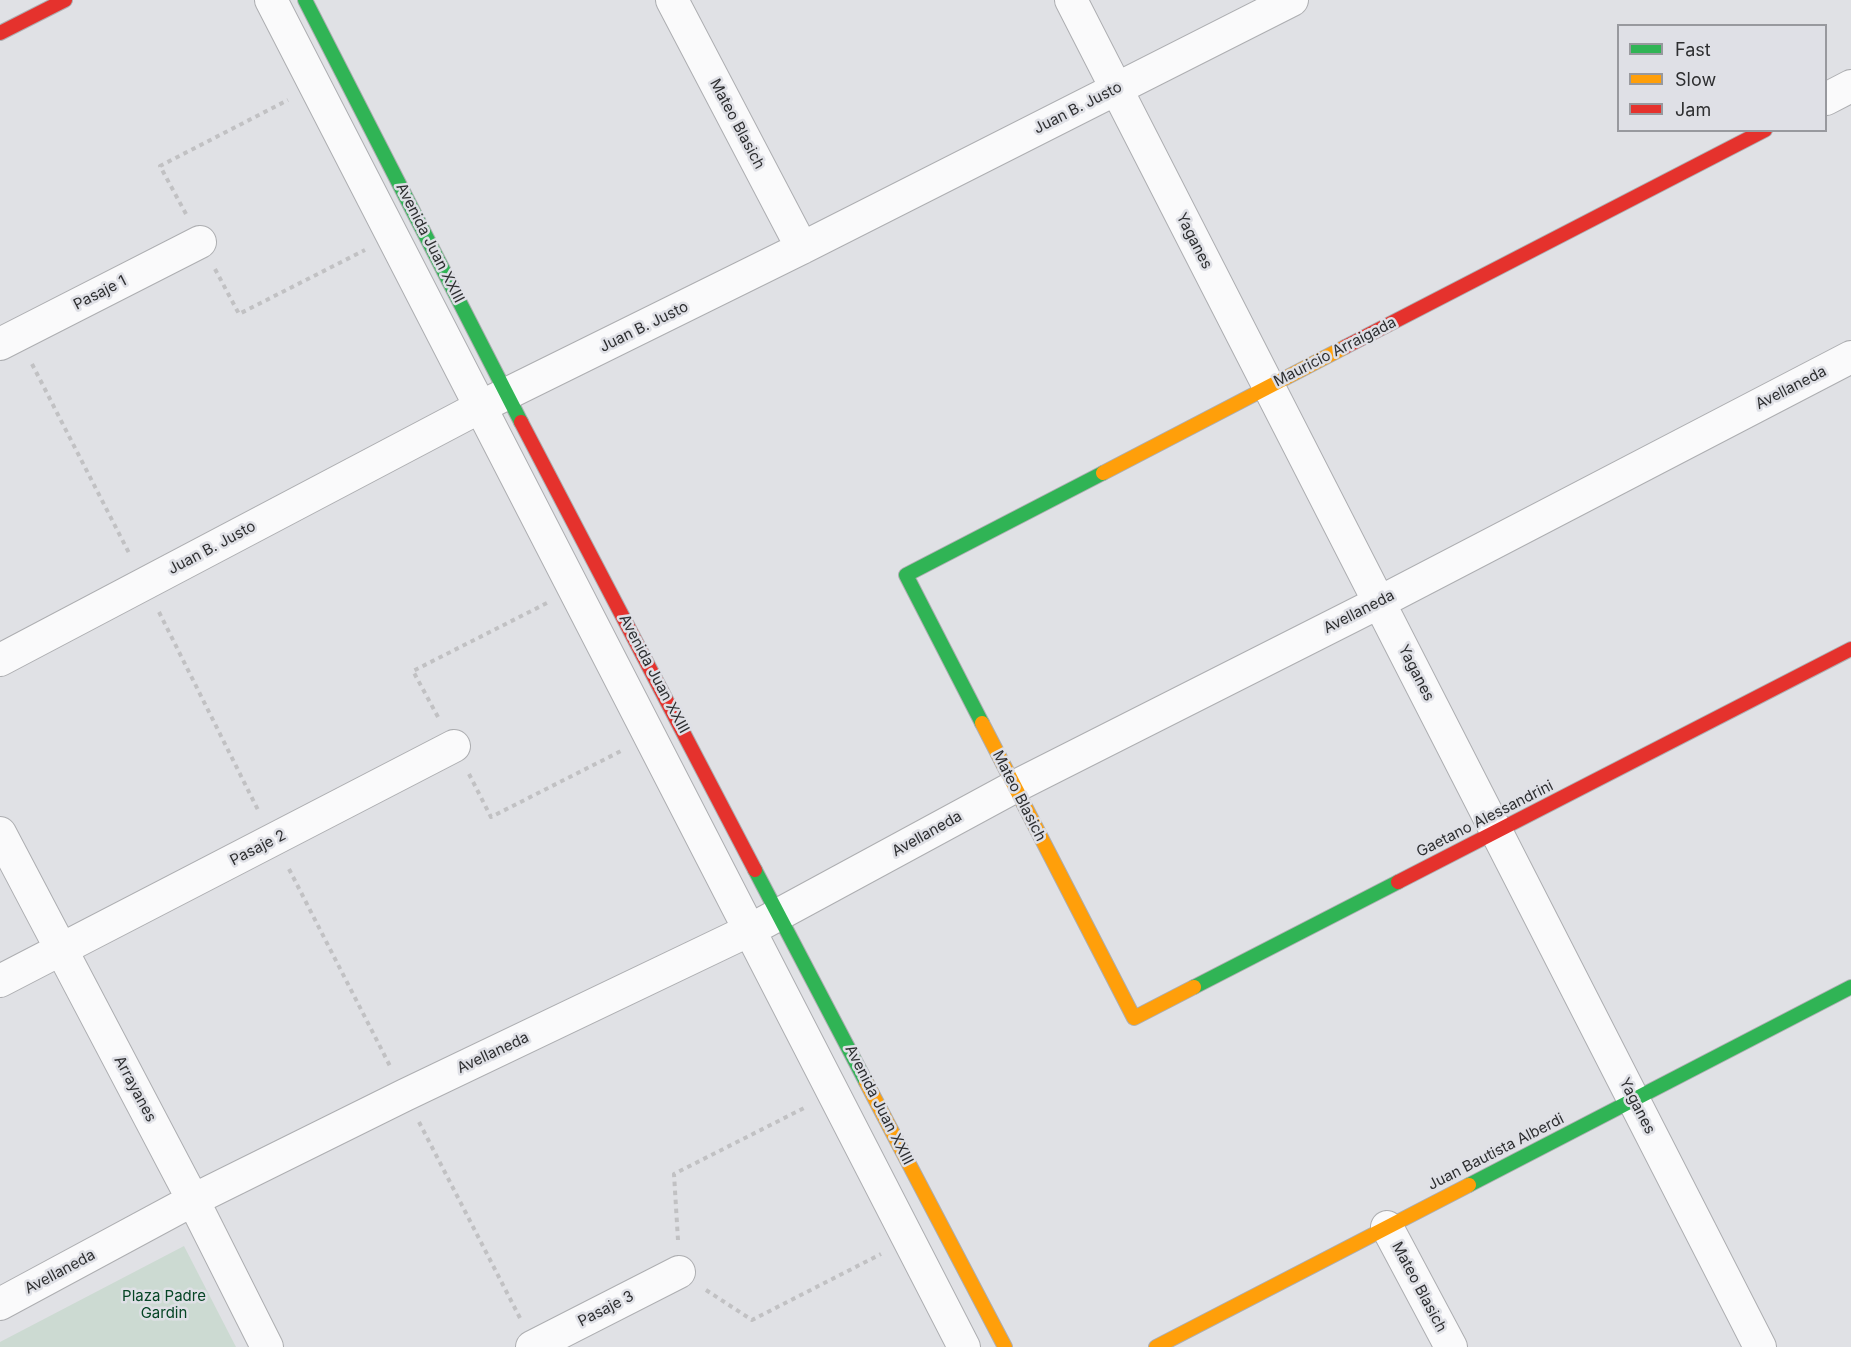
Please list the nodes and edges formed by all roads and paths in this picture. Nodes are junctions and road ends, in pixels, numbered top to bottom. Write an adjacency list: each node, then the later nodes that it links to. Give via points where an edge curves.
1 (65, 0): 7 (street)
2 (271, 0): 8 (street, Avenida Juan XXIII)
3 (305, 0): 19 (street, Avenida Juan XXIII)
4 (672, 0): 15 (street, Mateo Blasich)
5 (1071, 0): 10 (street, Yaganes)
6 (1292, 0): 10 (street, Juan B. Justo)
7 (0, 33)
8 (316, 86): 13 (street, Avenida Juan XXIII); 14 (path, via 160,166)
9 (1851, 86): 11 (street)
10 (1116, 89): 15 (street, Juan B. Justo); 18 (street, Yaganes)
11 (1827, 98)
12 (1761, 132): 18 (street, Mauricio Arraigada)
13 (393, 236): 14 (path, via 239,314); 19 (street, Avenida Juan XXIII)
14 (200, 242): 16 (street, Pasaje 1)
15 (802, 248): 19 (street, Juan B. Justo)
16 (0, 344)
17 (1851, 357): 22 (street, Avellaneda)
18 (1269, 387): 20 (street, Mauricio Arraigada); 22 (street, Yaganes)
19 (494, 401): 21 (street, Avenida Juan XXIII); 24 (street, Juan B. Justo); 30 (street, Avenida Juan XXIII)
20 (906, 575): 27 (street, Mateo Blasich)
21 (574, 589): 25 (street, Avenida Juan XXIII); 26 (path, via 413,671)
22 (1380, 602): 27 (street, Avellaneda); 28 (street, Yaganes)
23 (1851, 649): 28 (street, Gaetano Alessandrini)
24 (0, 660)
25 (650, 736): 26 (path, via 491,816); 31 (street, Avenida Juan XXIII)
26 (454, 746): 32 (street, Pasaje 2)
27 (1014, 787): 30 (street, Avellaneda); 35 (street, Mateo Blasich)
28 (1499, 831): 35 (street, Gaetano Alessandrini); 37 (street, Yaganes)
29 (0, 833): 32 (street, Arrayanes)
30 (780, 915): 31 (street, Avellaneda); 46 (street, Avenida Juan XXIII)
31 (750, 930): 36 (street, Avenida Juan XXIII); 38 (street, Avellaneda)
32 (61, 949): 33 (street, Pasaje 2); 38 (street, Arrayanes)
33 (0, 981)
34 (1851, 987): 37 (street, Juan Bautista Alberdi)
35 (1134, 1017)
36 (834, 1093): 40 (street, Avenida Juan XXIII); 41 (path, via 674,1174)
37 (1634, 1100): 39 (street, Juan Bautista Alberdi); 49 (street, Yaganes)
38 (194, 1200): 42 (street, Avellaneda); 43 (street, Arrayanes)
39 (1388, 1227): 47 (street, Juan Bautista Alberdi); 48 (street, Mateo Blasich)
40 (909, 1240): 41 (path, via 752,1320); 45 (street, Avenida Juan XXIII)
41 (679, 1272): 44 (street, Pasaje 3)
42 (0, 1304)
43 (267, 1347)
44 (532, 1347)
45 (964, 1347)
46 (1005, 1347)
47 (1156, 1347)
48 (1451, 1347)
49 (1760, 1347)

